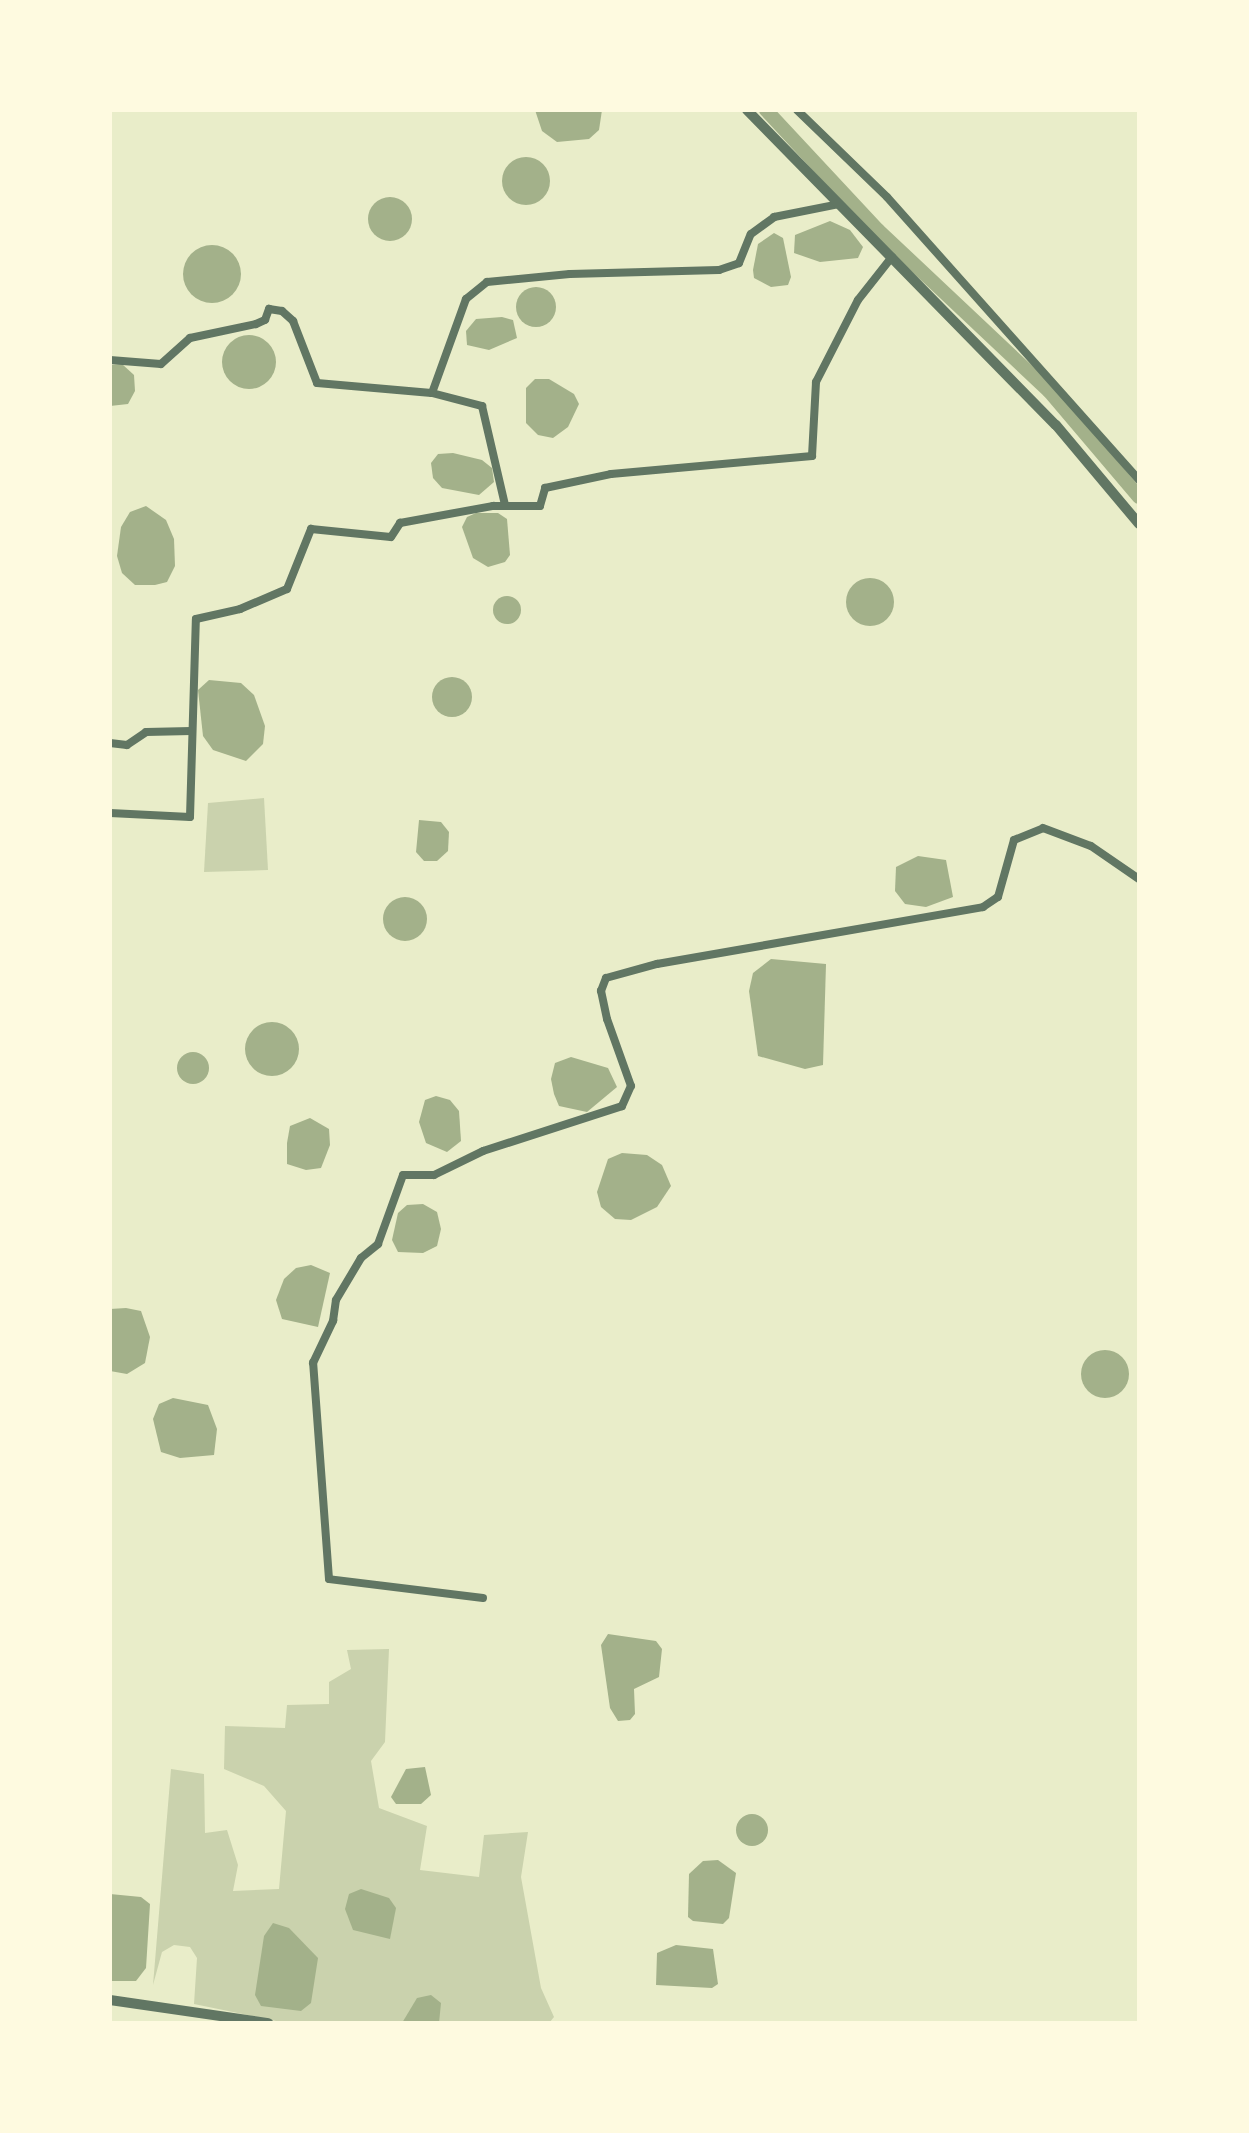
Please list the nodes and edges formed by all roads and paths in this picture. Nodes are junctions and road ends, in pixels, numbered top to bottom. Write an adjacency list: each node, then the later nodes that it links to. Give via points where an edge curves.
1 (747, 110): 3 (street)
2 (797, 110): 7 (street, via 887,197)
3 (839, 204): 4 (street); 6 (street, via 774,217 751,234 739,263 719,270 487,282 466,299)
4 (892, 257): 8 (street, via 858,300 816,382 810,458 626,471 545,488 540,506); 9 (street, via 1056,425)
5 (110, 360): 6 (street, via 161,364 190,338 256,324 272,308 293,321 317,383)
6 (432, 393): 8 (street, via 482,406)
7 (1139, 480)
8 (505, 505): 10 (street, via 400,523 391,537 311,529 287,589 240,609 196,619)
9 (1139, 524)
10 (191, 731): 11 (street, via 146,732 127,745); 12 (street, via 190,817)
11 (110, 743)
12 (110, 813)
13 (1139, 879): 14 (street, via 1091,846 1043,828 1014,840 998,897 983,907 657,964 606,978 601,991 607,1019 631,1086 622,1106 483,1151 434,1175 403,1175 378,1244 361,1258 336,1300 333,1321 313,1363 329,1579)
14 (483, 1598)
15 (110, 2000): 16 (street)
16 (223, 2019): 17 (street)
17 (268, 2023)

